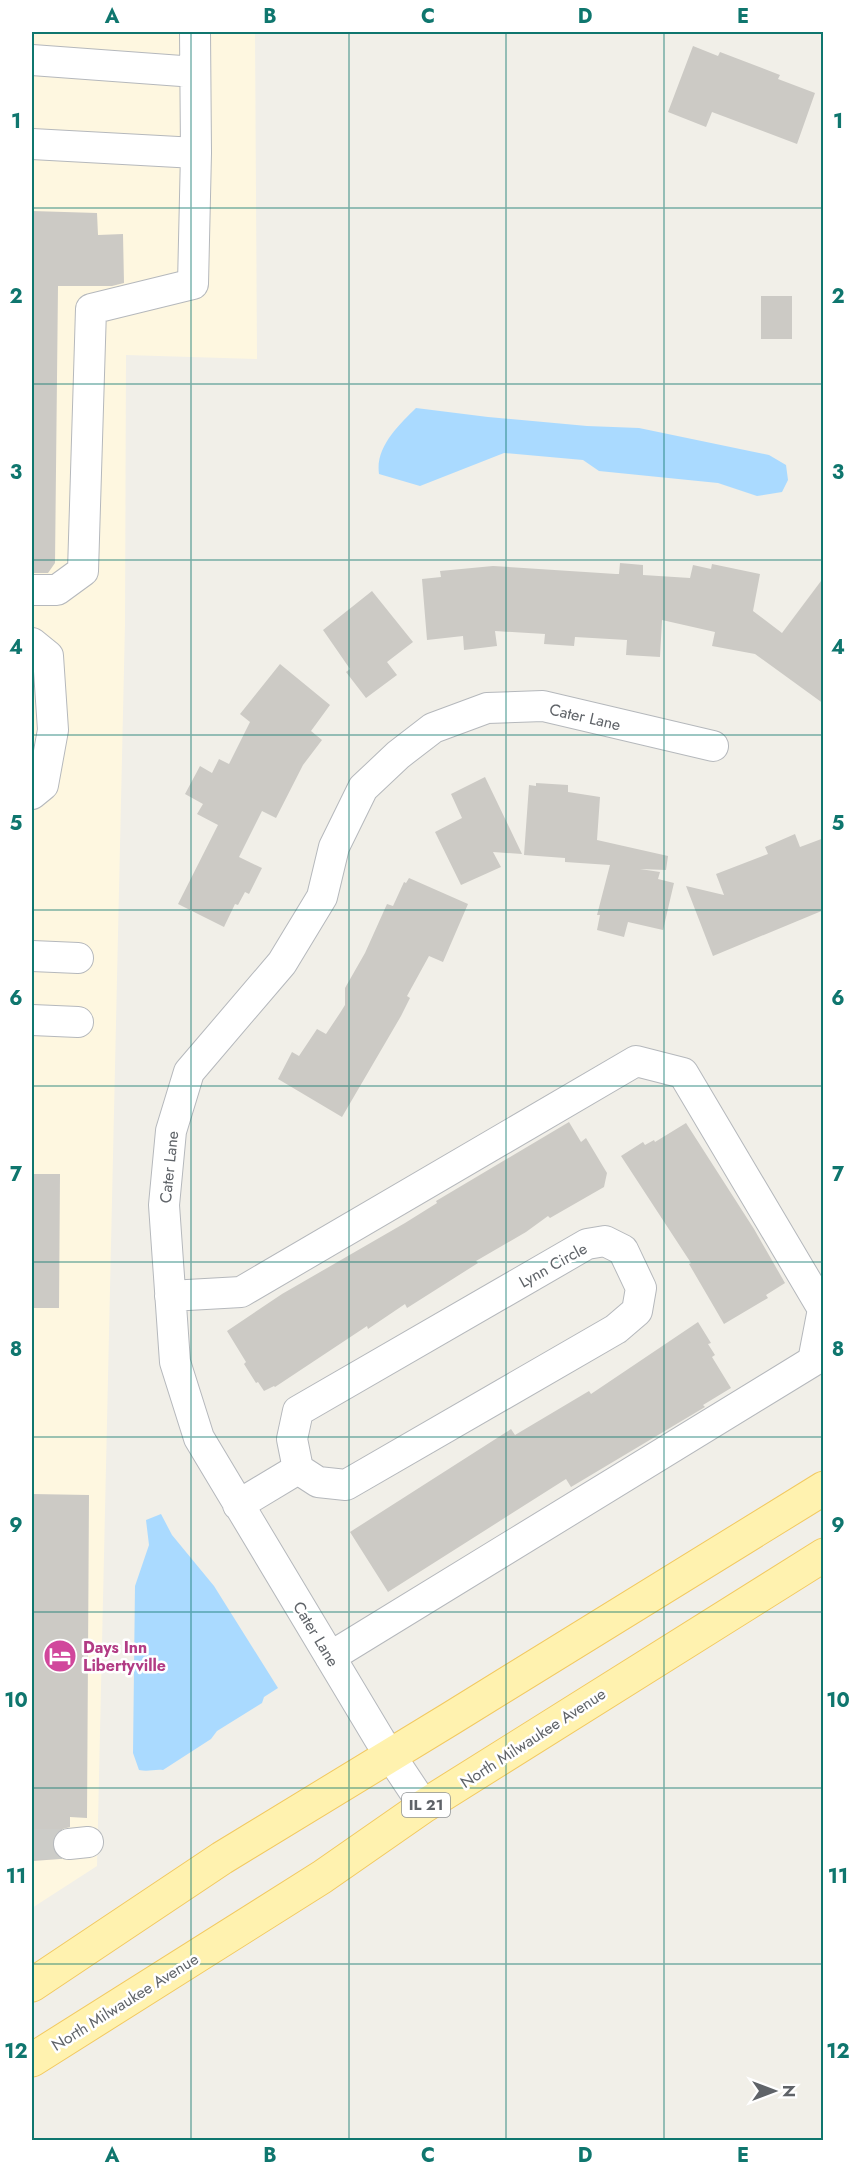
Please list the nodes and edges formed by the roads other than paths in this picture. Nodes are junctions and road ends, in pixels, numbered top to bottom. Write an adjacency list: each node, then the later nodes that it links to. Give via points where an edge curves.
1 (195, 32): 3 (street)
2 (32, 60): 3 (street)
3 (195, 72): 5 (street)
4 (32, 144): 5 (street)
5 (196, 153): 6 (street, via 193,284 91,309 83,571 57,590)
6 (32, 590)
7 (32, 643): 9 (street, via 48,656 52,730 43,785)
8 (713, 746): 14 (street, Cater Lane, via 543,706 487,708 433,728 363,788 334,847 322,897 282,963 189,1072 171,1131 164,1205)
9 (32, 794)
10 (32, 957): 11 (street)
11 (78, 958)
12 (32, 1020): 13 (street)
13 (78, 1022)
14 (170, 1296): 17 (street, Cater Lane, via 175,1362 195,1427); 19 (street, via 241,1292 636,1061 682,1073 823,1309 813,1361)
15 (298, 1469): 15 (street, Lynn Circle, via 291,1438 298,1411 588,1244 605,1241 623,1250 641,1288 637,1311 616,1329 346,1485 318,1482); 17 (street)
16 (824, 1488): 20 (main road)
17 (238, 1505): 19 (street, Cater Lane)
18 (824, 1555): 21 (main road, North Milwaukee Avenue / IL 21)
19 (330, 1657): 20 (street, Cater Lane)
20 (390, 1755): 21 (street, Cater Lane); 22 (main road, via 222,1858)
21 (424, 1806): 23 (main road, North Milwaukee Avenue / IL 21, via 322,1876)
22 (32, 1985)
23 (32, 2060)

